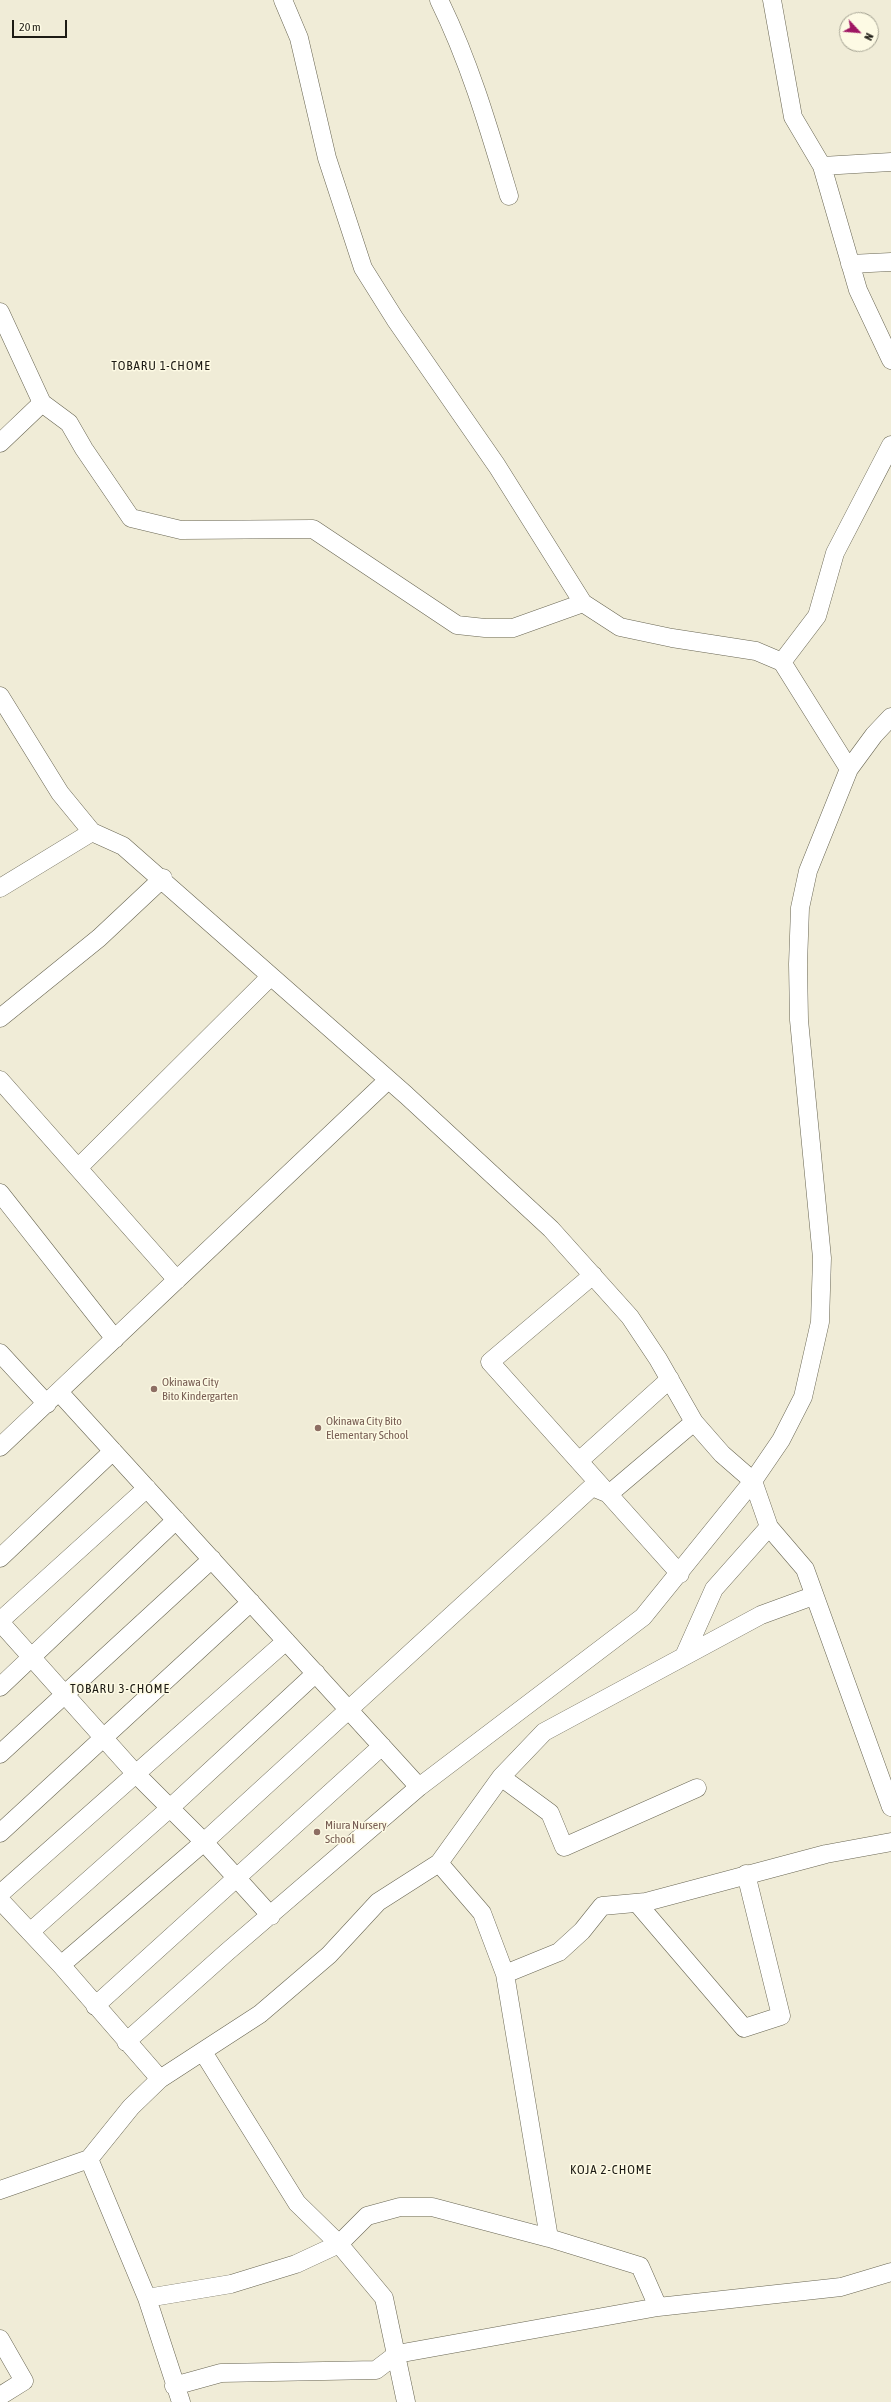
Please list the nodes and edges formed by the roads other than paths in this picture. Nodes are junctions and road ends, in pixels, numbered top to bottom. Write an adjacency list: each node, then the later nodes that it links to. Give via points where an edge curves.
1 (283, 0): 14 (street, via 299,38 327,158 364,268 395,319 497,466)
2 (439, 0): 6 (street, via 466,57 478,90)
3 (772, 0): 5 (street, via 793,117)
4 (891, 162): 5 (street)
5 (822, 166): 8 (street)
6 (509, 196)
7 (891, 262): 8 (street)
8 (850, 264): 10 (street, via 858,290)
9 (0, 312): 11 (street)
10 (891, 360)
11 (42, 403): 12 (street); 14 (street, via 69,423 132,518 181,530 313,529 457,625 513,628)
12 (0, 443)
13 (890, 447): 15 (street, via 835,553 817,616)
14 (583, 603): 15 (street, via 620,627 756,651)
15 (782, 662): 18 (street)
16 (0, 696): 19 (street, via 60,794)
17 (891, 717): 18 (street, via 874,734)
18 (849, 769): 38 (street, via 808,871 800,908 799,1020 822,1258 820,1322 803,1397 781,1440)
19 (92, 832): 20 (street, via 123,846); 21 (street)
20 (163, 878): 22 (street); 23 (street, via 99,938)
21 (0, 888)
22 (271, 976): 25 (street); 26 (street)
23 (0, 1018)
24 (0, 1080): 26 (street)
25 (388, 1080): 28 (street, via 551,1229); 29 (street)
26 (78, 1168): 29 (street)
27 (0, 1193): 30 (street)
28 (593, 1275): 32 (street, via 630,1317); 37 (street, via 490,1362)
29 (177, 1280): 30 (street)
30 (115, 1339): 33 (street)
31 (0, 1353): 33 (street)
32 (670, 1379): 34 (street); 37 (street)
33 (53, 1398): 35 (street); 36 (street)
34 (694, 1422): 38 (street, via 722,1454); 40 (street)
35 (3, 1439)
36 (113, 1451): 39 (street); 43 (street)
37 (579, 1461): 40 (street)
38 (753, 1481): 42 (street); 45 (street)
39 (147, 1488): 41 (street); 48 (street)
40 (609, 1494): 45 (street); 55 (street, via 592,1487)
41 (176, 1520): 44 (street); 51 (street)
42 (769, 1528): 46 (street, via 805,1569); 50 (street, via 714,1589)
43 (0, 1558)
44 (212, 1559): 47 (street); 54 (street)
45 (680, 1574): 61 (street, via 643,1617)
46 (813, 1596): 50 (street, via 761,1615); 63 (street)
47 (251, 1602): 49 (street); 56 (street)
48 (0, 1622): 51 (street)
49 (286, 1641): 52 (street); 59 (street)
50 (685, 1654): 60 (street, via 544,1732)
51 (33, 1657): 53 (street); 54 (street)
52 (316, 1673): 55 (street); 64 (street)
53 (0, 1687)
54 (65, 1695): 56 (street); 58 (street)
55 (348, 1708): 57 (street); 66 (street)
56 (103, 1737): 59 (street); 65 (street)
57 (382, 1746): 61 (street); 70 (street)
58 (0, 1754)
59 (135, 1773): 64 (street); 71 (street)
60 (501, 1777): 62 (street, via 550,1813 564,1847); 68 (street)
61 (420, 1787): 74 (street)
62 (697, 1788)
63 (891, 1807)
64 (170, 1808): 66 (street); 75 (street)
65 (0, 1833)
66 (204, 1842): 70 (street); 76 (street)
67 (891, 1842): 69 (street, via 826,1854)
68 (439, 1863): 77 (street, via 482,1913); 80 (street, via 378,1902 329,1955 260,2014)
69 (746, 1874): 73 (street); 73 (street, via 781,2016 744,2028)
70 (236, 1877): 74 (street); 78 (street)
71 (0, 1894)
72 (0, 1900): 75 (street)
73 (637, 1903): 77 (street, via 602,1906 582,1931 559,1952)
74 (270, 1916): 79 (street)
75 (30, 1932): 76 (street)
76 (61, 1965): 78 (street)
77 (505, 1974): 84 (street)
78 (95, 2006): 79 (street)
79 (126, 2042): 81 (street)
80 (203, 2052): 81 (street); 85 (street, via 297,2203)
81 (160, 2079): 82 (street, via 131,2107)
82 (89, 2159): 83 (street); 87 (street)
83 (0, 2190)
84 (549, 2238): 85 (street, via 432,2207 400,2207 367,2216); 88 (street, via 640,2266)
85 (339, 2244): 87 (street, via 296,2264 230,2284); 90 (street, via 384,2298)
86 (891, 2272): 88 (street, via 841,2287)
87 (147, 2298): 91 (street)
88 (658, 2307): 90 (street)
89 (0, 2339): 92 (street, via 24,2381)
90 (397, 2354): 91 (street, via 376,2370 221,2374); 93 (street)
91 (177, 2394)
92 (0, 2396)
93 (406, 2402)

